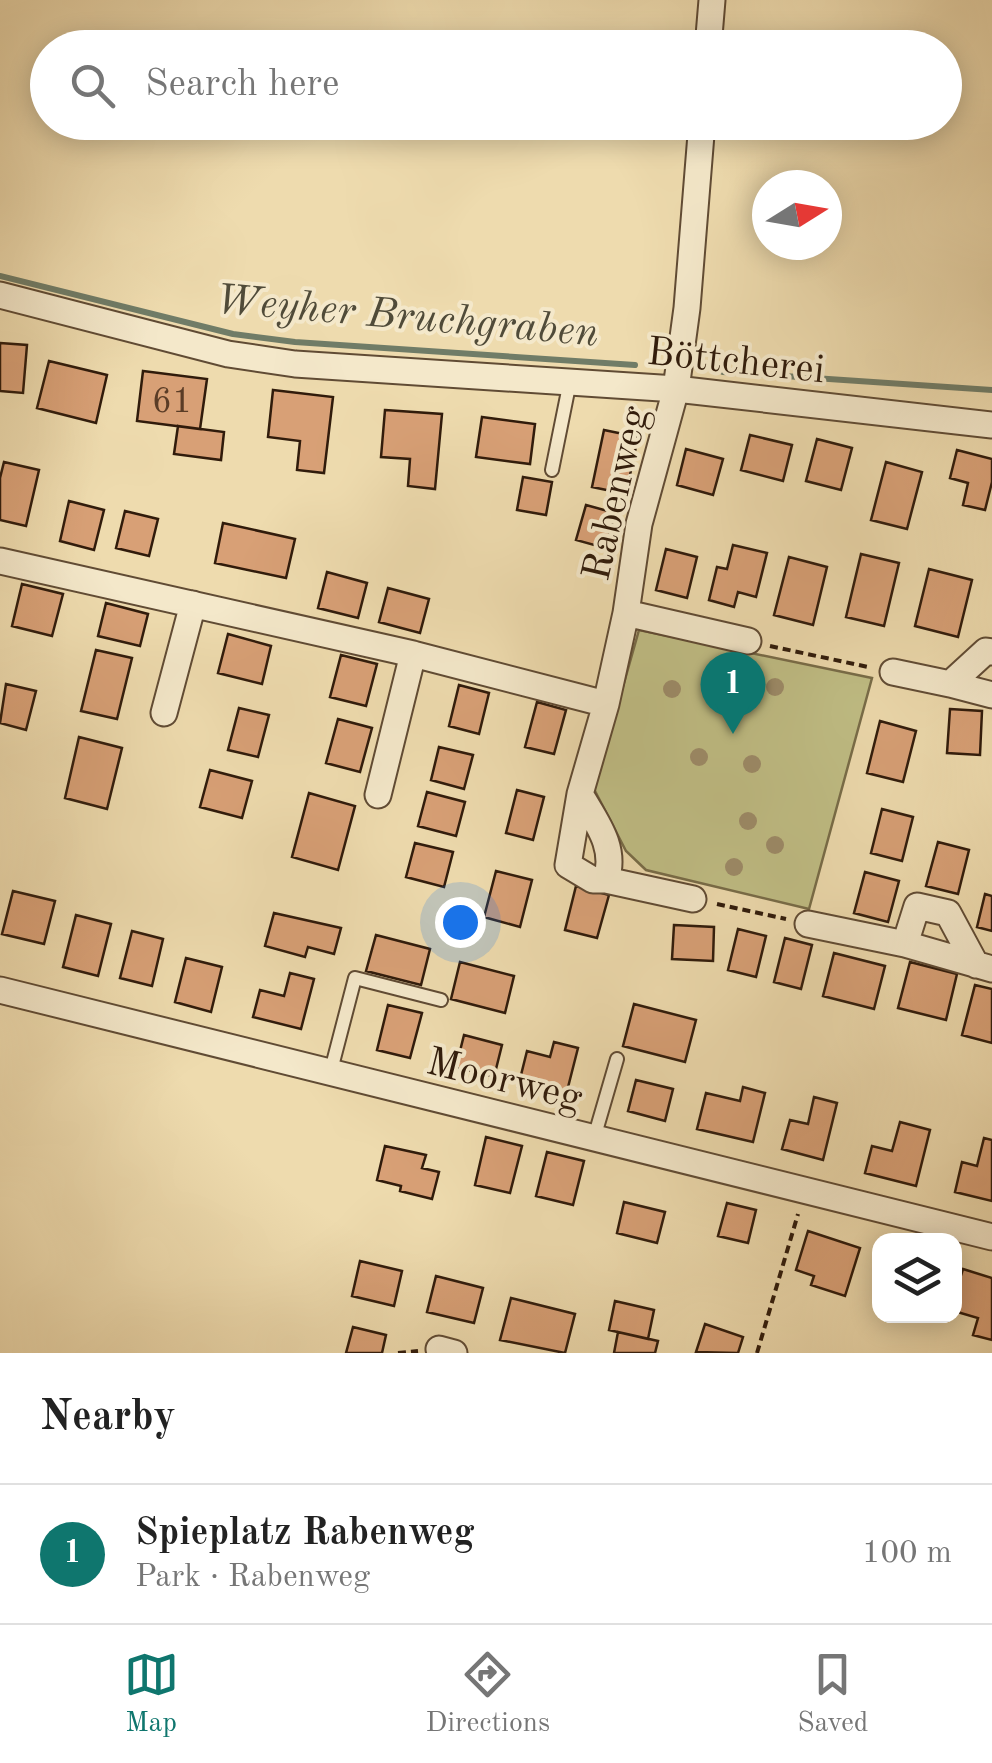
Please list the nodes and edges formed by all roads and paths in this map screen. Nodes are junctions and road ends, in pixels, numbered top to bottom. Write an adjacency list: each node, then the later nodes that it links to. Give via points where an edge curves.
1 (712, 0): 2 (street)
2 (710, 30)
3 (701, 140): 6 (street, Rabenweg)
4 (0, 295): 5 (street, Böttcherei, via 228,354)
5 (570, 381): 6 (street, Böttcherei); 8 (lane)
6 (676, 390): 7 (street, Böttcherei); 11 (street, Rabenweg, via 639,524)
7 (992, 425)
8 (552, 470)
9 (0, 561): 10 (street)
10 (194, 604): 14 (street); 19 (street)
11 (626, 613): 12 (street, Rabenweg); 18 (street, Rabenweg)
12 (748, 641): 15 (path)
13 (992, 652): 16 (street)
14 (413, 654): 18 (street); 21 (street)
15 (892, 672): 16 (street)
16 (950, 684): 17 (street)
17 (992, 695)
18 (606, 704): 20 (street, Rabenweg)
19 (164, 713)
20 (580, 794): 22 (street, via 606,841 612,863); 22 (street, Rabenweg, via 568,865)
21 (378, 795)
22 (606, 880): 23 (street, Rabenweg)
23 (693, 899): 24 (path)
24 (808, 924): 25 (street)
25 (905, 944): 26 (street); 26 (street, via 917,906 948,913)
26 (984, 966)
27 (0, 990): 30 (street, Moorweg)
28 (441, 1000): 30 (lane, via 355,978)
29 (617, 1059): 31 (lane)
30 (330, 1074): 31 (street, Moorweg)
31 (594, 1139): 32 (street, Moorweg)
32 (804, 1190): 33 (street, Moorweg); 34 (path)
33 (992, 1237)
34 (757, 1353)

